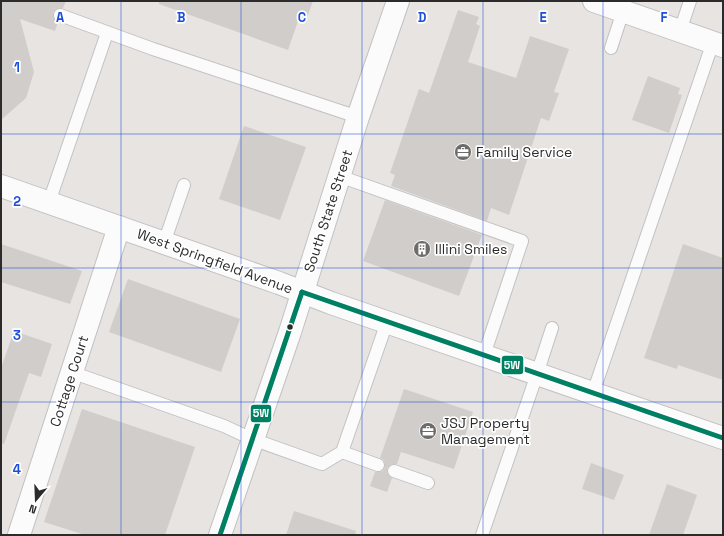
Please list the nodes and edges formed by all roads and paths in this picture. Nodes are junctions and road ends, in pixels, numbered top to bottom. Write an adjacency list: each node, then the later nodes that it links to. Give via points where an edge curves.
1 (398, 1): 10 (main road, South State Street)
2 (594, 1): 4 (main road)
3 (690, 1): 6 (lane)
4 (623, 11): 6 (main road); 9 (lane)
5 (60, 15): 7 (lane)
6 (680, 31): 8 (main road)
7 (107, 33): 10 (lane); 14 (lane)
8 (718, 44): 23 (lane)
9 (611, 48)
10 (358, 117): 11 (main road, South State Street)
11 (339, 176): 17 (main road, South State Street); 20 (lane, via 522,241)
12 (184, 185): 16 (lane)
13 (1, 186): 14 (main road, West Springfield Avenue)
14 (49, 202): 15 (main road, West Springfield Avenue)
15 (118, 226): 16 (main road, West Springfield Avenue); 21 (main road, Cottage Court)
16 (164, 243): 17 (main road, West Springfield Avenue)
17 (302, 292): 18 (main road, West Springfield Avenue); 25 (main road, South State Street)
18 (387, 322): 20 (main road, West Springfield Avenue); 26 (lane)
19 (552, 328): 22 (lane)
20 (484, 355): 22 (main road, West Springfield Avenue)
21 (71, 372): 25 (lane, via 224,426); 30 (main road, Cottage Court)
22 (538, 374): 23 (main road, West Springfield Avenue); 32 (lane)
23 (592, 393): 24 (main road, West Springfield Avenue)
24 (723, 438)
25 (252, 439): 26 (lane, via 322,464); 31 (main road, South State Street)
26 (342, 452): 27 (lane)
27 (378, 465)
28 (394, 471): 29 (lane)
29 (428, 483)
30 (19, 535)
31 (220, 535)
32 (482, 535)

